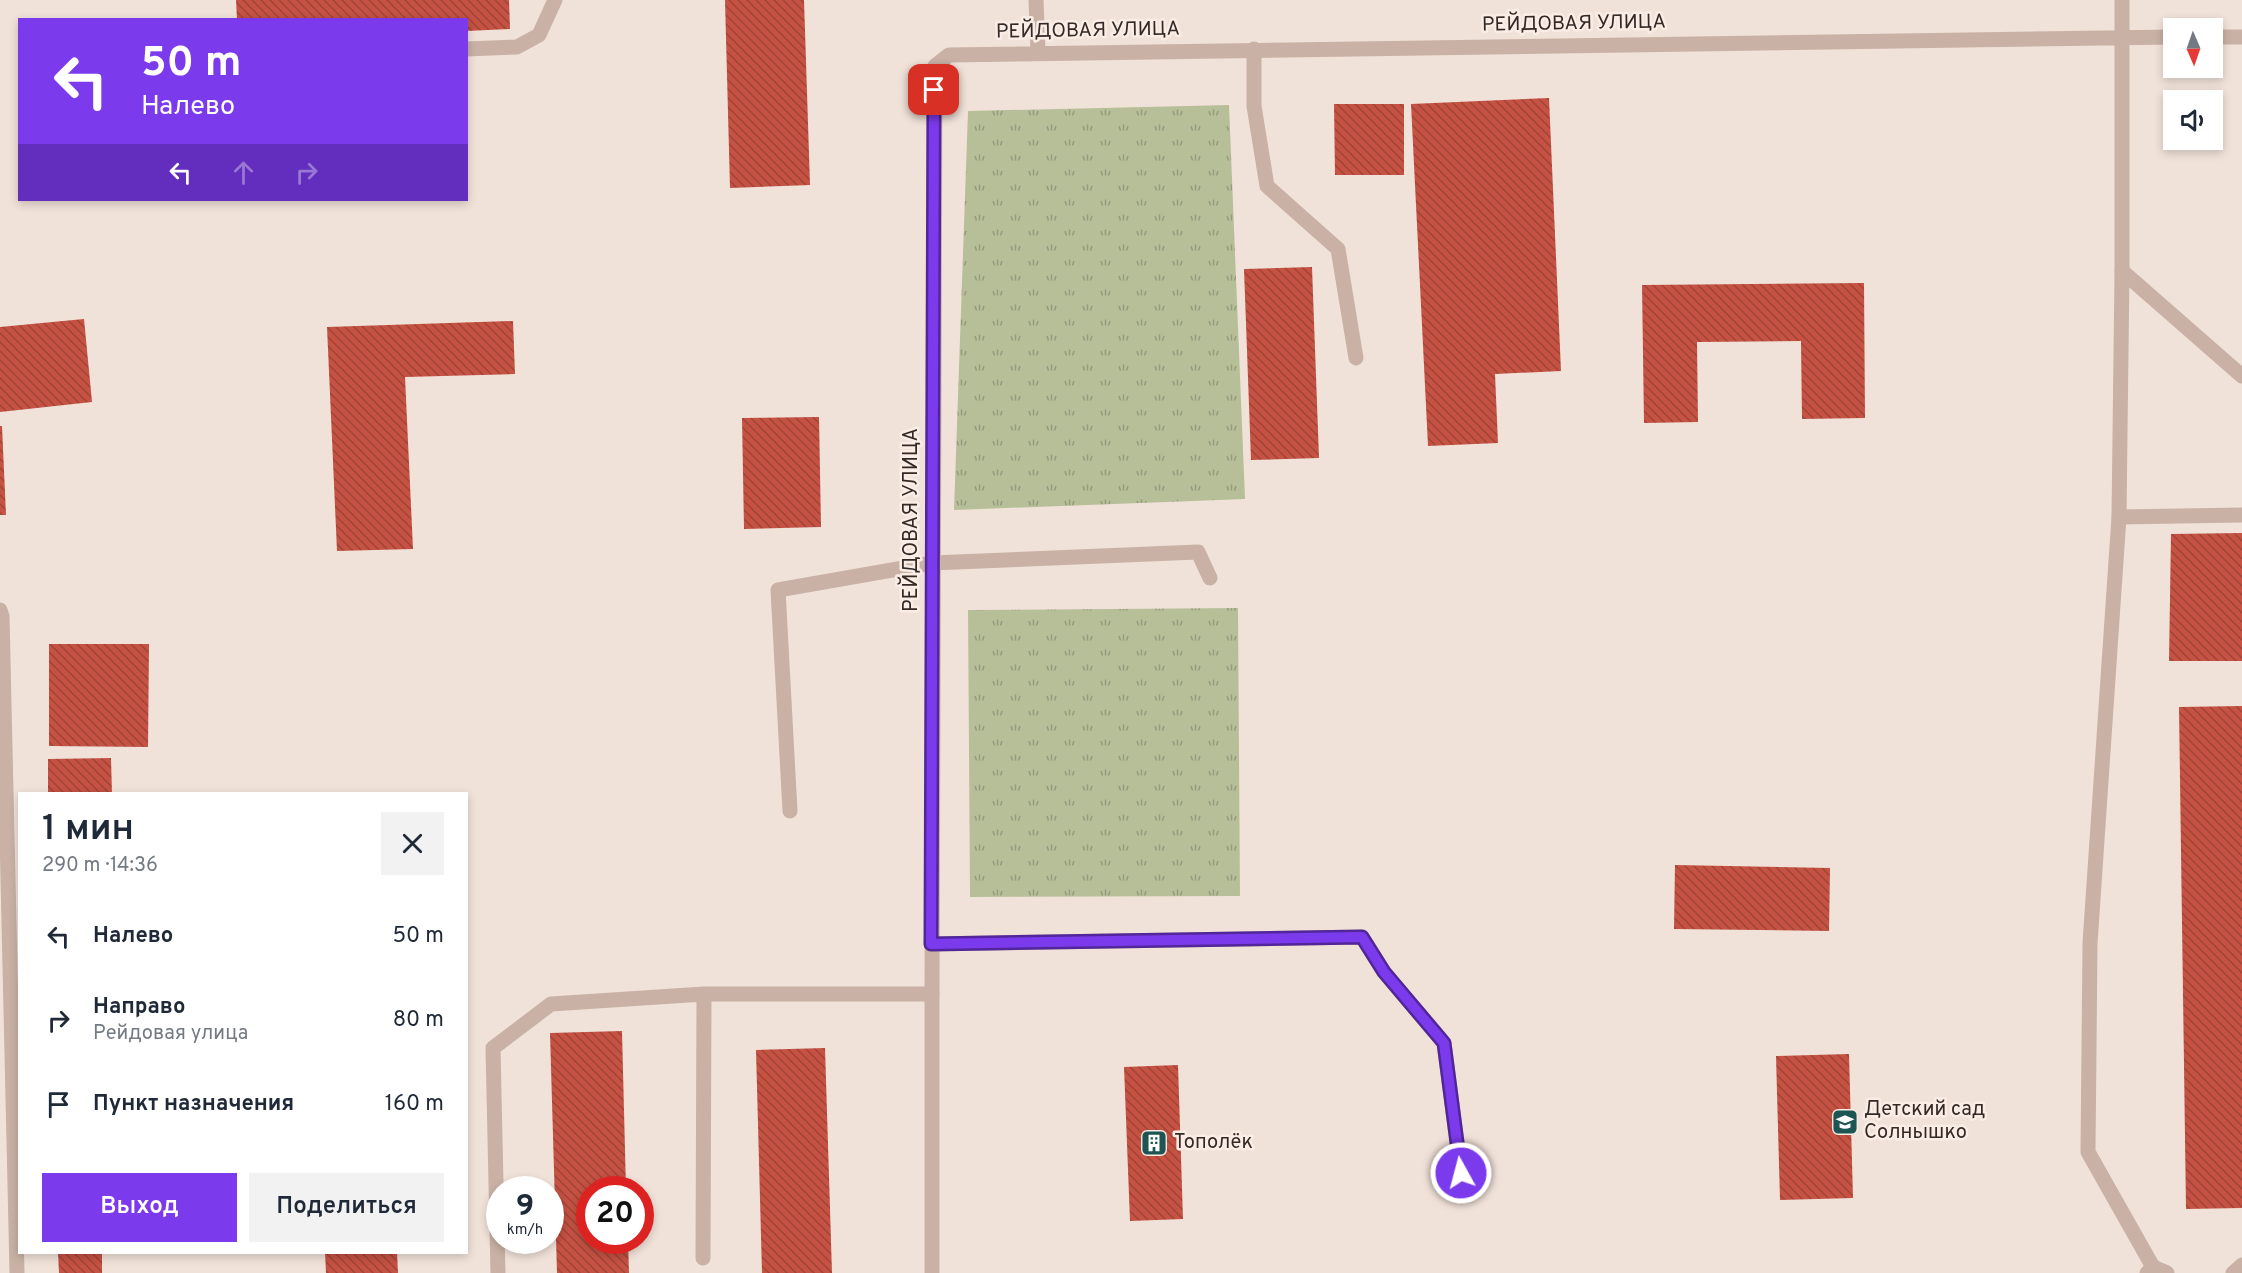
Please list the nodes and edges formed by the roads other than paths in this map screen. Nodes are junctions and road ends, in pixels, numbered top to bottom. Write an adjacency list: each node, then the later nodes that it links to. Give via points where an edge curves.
1 (555, 0): 8 (street, via 539,35 517,47)
2 (1036, 0): 10 (street)
3 (2122, 0): 7 (street)
4 (2163, 37): 7 (street, РЕЙДОВАЯ УЛИЦА)
5 (2223, 37): 6 (street)
6 (2242, 37)
7 (2122, 38): 9 (street, РЕЙДОВАЯ УЛИЦА); 11 (street)
8 (468, 49)
9 (1254, 49): 10 (street, РЕЙДОВАЯ УЛИЦА); 12 (street, via 1254,106 1267,186 1338,249)
10 (1038, 52): 16 (street, РЕЙДОВАЯ УЛИЦА, via 949,55 934,66)
11 (2122, 271): 13 (street); 15 (street)
12 (1356, 358)
13 (2242, 376)
14 (2242, 514): 15 (street)
15 (2120, 516): 26 (street, via 2090,943 2088,1152)
16 (933, 563): 17 (street, via 1198,552); 19 (street, via 778,590); 20 (street, РЕЙДОВАЯ УЛИЦА)
17 (1210, 578)
18 (0, 610): 27 (street)
19 (790, 811)
20 (931, 944): 22 (street, РЕЙДОВАЯ УЛИЦА); 23 (street, via 1362,937 1384,972 1444,1043)
21 (704, 994): 22 (street); 24 (street); 28 (street, via 552,1005 493,1048)
22 (932, 994): 29 (street, РЕЙДОВАЯ УЛИЦА)
23 (1461, 1173)
24 (703, 1258)
25 (2242, 1264): 30 (street)
26 (2156, 1271)
27 (17, 1273)
28 (498, 1273)
29 (932, 1273)
30 (2233, 1273)

